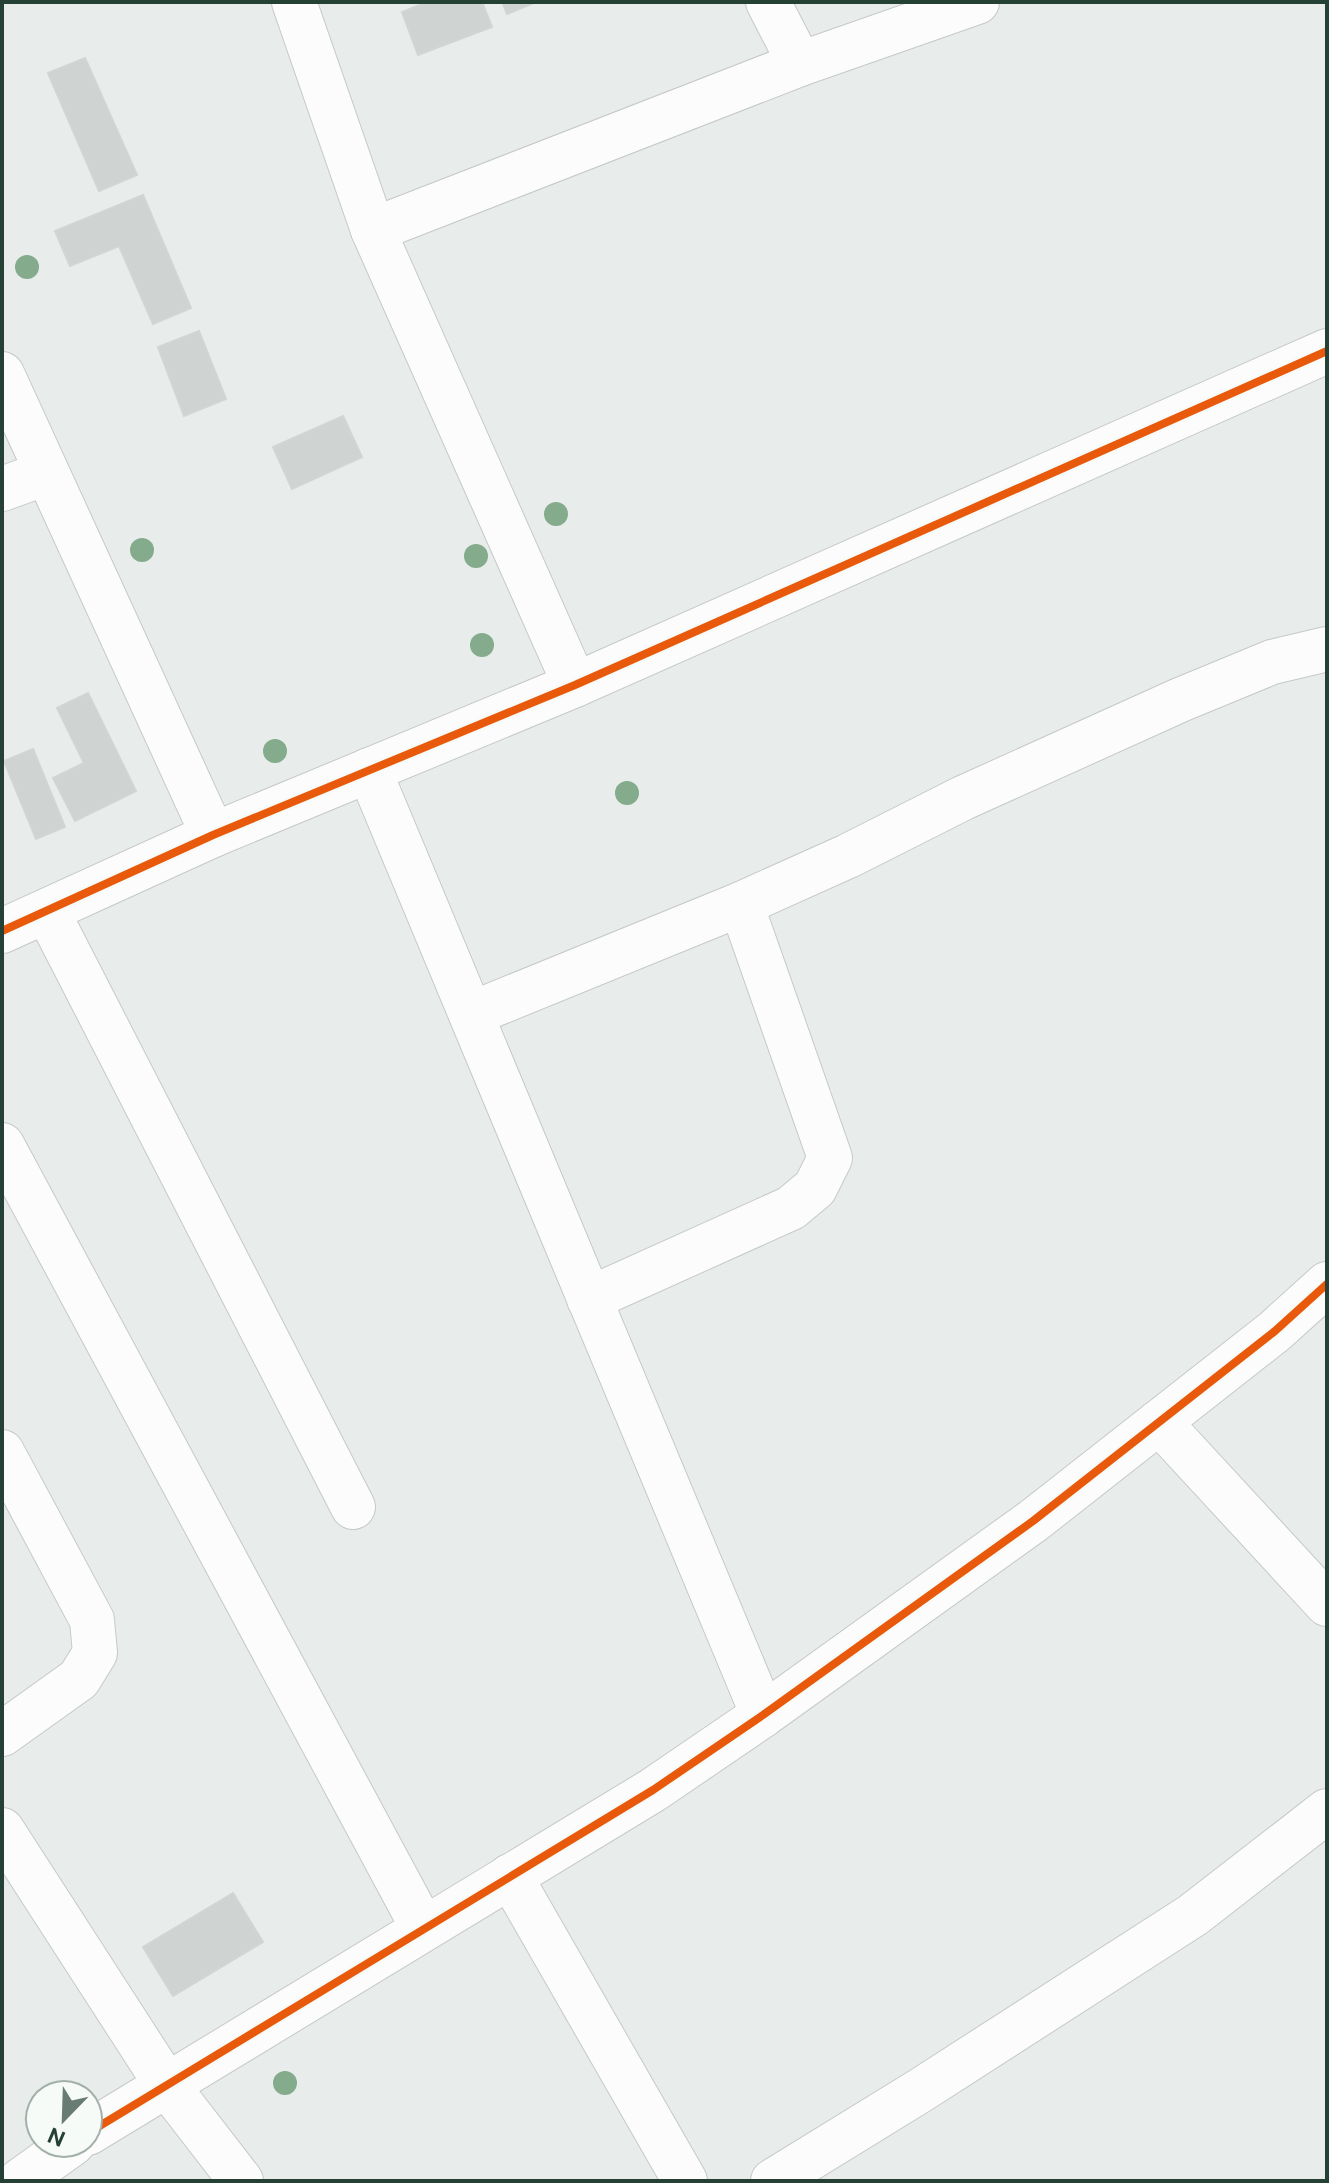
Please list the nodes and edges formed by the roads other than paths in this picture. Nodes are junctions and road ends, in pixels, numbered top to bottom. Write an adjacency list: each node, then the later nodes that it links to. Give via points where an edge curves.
1 (294, 2): 5 (street)
2 (768, 2): 4 (street)
3 (977, 2): 4 (street)
4 (800, 64): 5 (street)
5 (373, 230): 11 (street)
6 (1327, 351): 11 (street)
7 (2, 374): 8 (street)
8 (46, 473): 9 (street); 13 (street)
9 (2, 489)
10 (1327, 649): 14 (street, via 1272,662 1180,700)
11 (575, 685): 12 (street)
12 (369, 770): 13 (street); 17 (street)
13 (213, 835): 15 (street)
14 (741, 904): 17 (street); 20 (street, via 830,1158 815,1188 791,1208)
15 (47, 911): 16 (street); 23 (street)
16 (2, 931)
17 (471, 1014): 20 (street)
18 (2, 1145): 30 (street)
19 (1327, 1284): 21 (street)
20 (589, 1299): 25 (street)
21 (1159, 1422): 24 (street); 25 (street, via 1033,1521)
22 (2, 1452): 26 (street, via 92,1620 95,1653 79,1679)
23 (353, 1507)
24 (1327, 1604)
25 (763, 1715): 29 (street, via 653,1790)
26 (2, 1734)
27 (1327, 1811): 37 (street, via 1193,1915)
28 (2, 1830): 31 (street)
29 (510, 1876): 30 (street); 36 (street)
30 (423, 1928): 31 (street)
31 (166, 2084): 32 (street); 35 (street)
32 (104, 2123)
33 (51, 2159): 34 (street)
34 (20, 2181)
35 (241, 2181)
36 (685, 2181)
37 (773, 2181)

